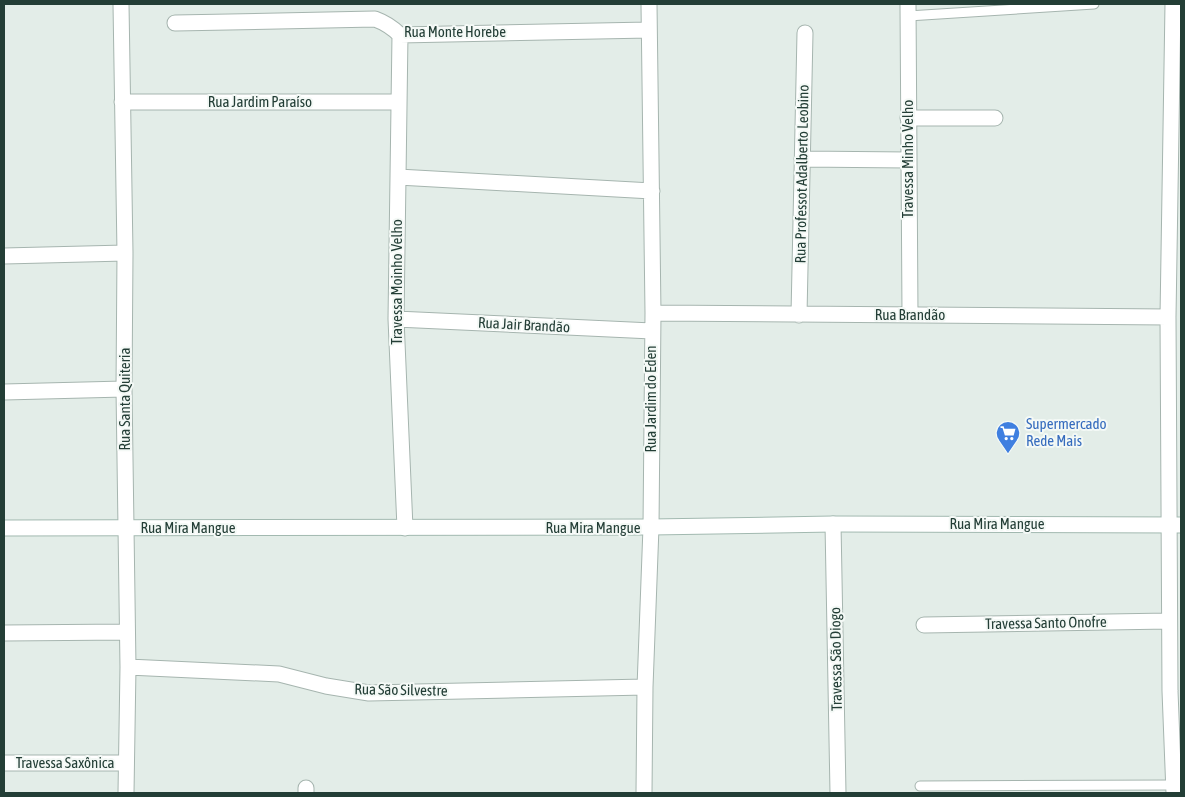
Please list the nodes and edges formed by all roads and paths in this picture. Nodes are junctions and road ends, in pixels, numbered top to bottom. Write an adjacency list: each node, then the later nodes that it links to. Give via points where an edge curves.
1 (121, 4): 11 (street, Rua Santa Quiteria)
2 (649, 4): 7 (street, Rua Jardim do Eden)
3 (1094, 4): 5 (lane)
4 (1173, 4): 10 (street)
5 (908, 10): 13 (street, Travessa Minho Velho)
6 (175, 24): 9 (street, Rua Monte Horebe, via 375,19 394,28)
7 (649, 30): 9 (street, Rua Monte Horebe); 18 (street, Rua Jardim do Eden)
8 (805, 33): 15 (street, Rua Professot Adalberto Leobino)
9 (400, 35): 12 (street, Travessa Moinho Velho)
10 (1177, 69): 24 (street)
11 (122, 102): 12 (street, Rua Jardim Paraíso); 19 (street, Rua Santa Quiteria)
12 (399, 102): 17 (street, Travessa Moinho Velho)
13 (908, 118): 14 (street); 16 (street, Travessa Minho Velho)
14 (995, 118)
15 (802, 160): 16 (street); 23 (street, Rua Professot Adalberto Leobino)
16 (908, 160): 22 (street, Travessa Minho Velho)
17 (398, 177): 18 (street); 25 (street, Travessa Moinho Velho)
18 (652, 191): 21 (street, Rua Jardim do Eden)
19 (125, 253): 20 (street); 27 (street, Rua Santa Quiteria)
20 (4, 256)
21 (652, 313): 23 (street, Rua Brandão); 26 (street, Rua Jardim do Eden)
22 (910, 314): 23 (street, Rua Brandão); 24 (street, Rua Brandão)
23 (800, 315)
24 (1168, 317): 30 (street)
25 (396, 318): 26 (street, Rua Jair Brandão); 34 (street, Travessa Moinho Velho)
26 (652, 331): 31 (street, Rua Jardim do Eden)
27 (124, 389): 28 (street); 33 (street, Rua Santa Quiteria)
28 (4, 392)
29 (833, 524): 30 (street, Rua Mira Mangue); 31 (street, Rua Mira Mangue); 48 (street, Travessa São Diogo)
30 (1176, 525): 35 (street)
31 (651, 527): 34 (street, Rua Mira Mangue); 40 (street, Rua Jardim do Eden)
32 (4, 528): 33 (street, Rua Mira Mangue)
33 (126, 528): 34 (street, Rua Mira Mangue); 37 (street, Rua Santa Quiteria)
34 (405, 528)
35 (1169, 621): 36 (street, Travessa Santo Onofre); 41 (street)
36 (924, 625)
37 (127, 632): 38 (street); 39 (street, Rua Santa Quiteria)
38 (4, 633)
39 (128, 668): 40 (street, Rua São Silvestre, via 279,674 326,686 369,692); 43 (street, Rua Santa Quiteria)
40 (645, 687): 47 (street, Rua Jardim do Eden)
41 (1175, 691): 45 (street)
42 (4, 763): 43 (street, Travessa Saxônica)
43 (126, 763): 46 (street, Rua Santa Quiteria)
44 (920, 786): 45 (lane)
45 (1173, 789)
46 (126, 793)
47 (644, 793)
48 (838, 793)

